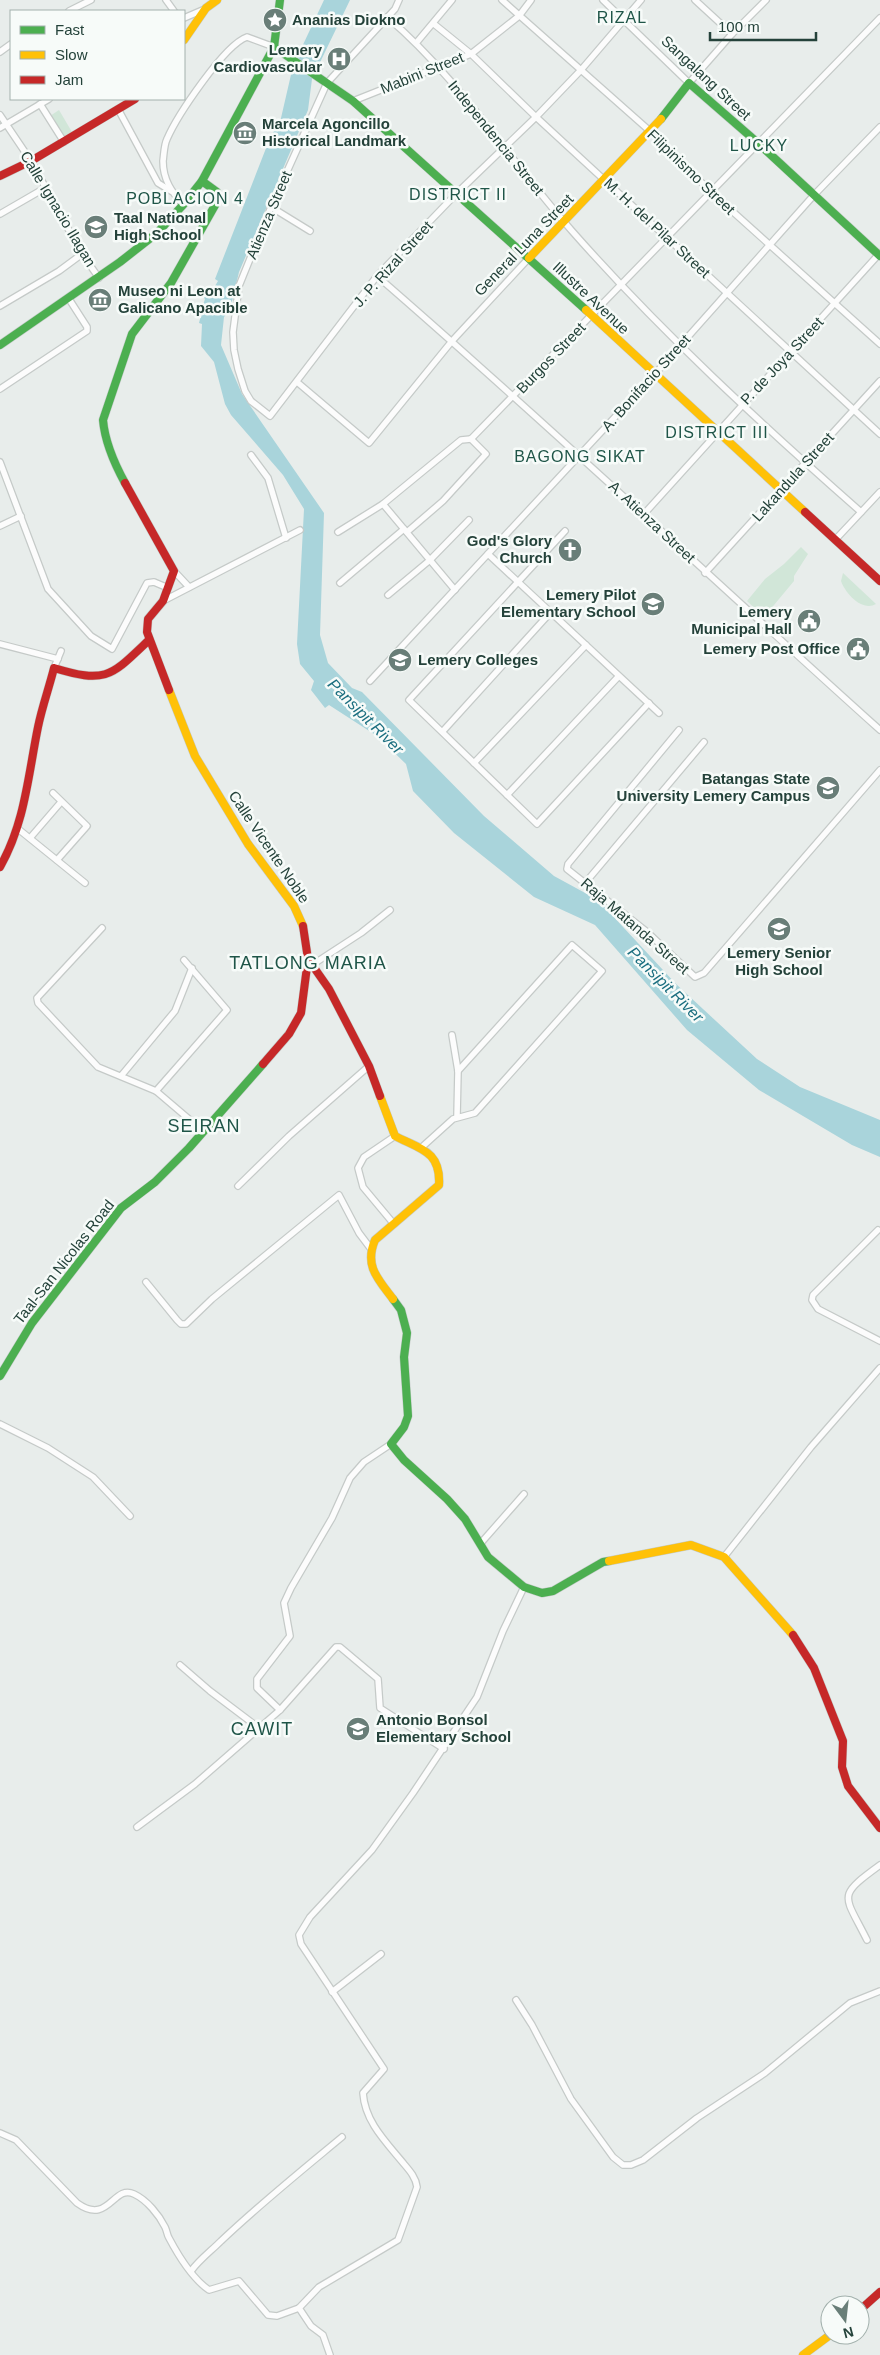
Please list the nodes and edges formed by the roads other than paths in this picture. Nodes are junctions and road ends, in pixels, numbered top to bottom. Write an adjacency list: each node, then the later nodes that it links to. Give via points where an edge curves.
1 (91, 0): 13 (street)
2 (217, 0): 12 (main road)
3 (280, 0): 23 (main road)
4 (399, 0): 15 (street, Atienza Street)
5 (452, 0): 19 (street)
6 (502, 0): 14 (street, Filipinismo Street)
7 (531, 0): 14 (street, Mabini Street)
8 (603, 0): 17 (street, Sangalang Street)
9 (641, 0): 17 (street, J. P. Rizal Street)
10 (695, 0): 20 (street)
11 (766, 0): 20 (street, General Luna Street)
12 (206, 8): 16 (street); 21 (main road)
13 (71, 10)
14 (519, 16): 24 (street, Mabini Street); 26 (street, Filipinismo Street)
15 (387, 17): 22 (street, Independencia Street); 27 (street, Atienza Street)
16 (185, 18)
17 (624, 18): 26 (street, J. P. Rizal Street); 28 (street, Sangalang Street)
18 (880, 18): 40 (street, Burgos Street)
19 (434, 24): 22 (street); 24 (street, M. H. del Pilar Street)
20 (732, 34): 28 (street, General Luna Street)
21 (185, 39)
22 (416, 42): 25 (street, Independencia Street)
23 (274, 47): 27 (main road, Illustre Avenue); 45 (main road); 47 (street, via 251,38 242,39 212,69 167,139 163,163)
24 (471, 54): 25 (street, Mabini Street); 35 (street, M. H. del Pilar Street)
25 (439, 67): 31 (street, Mabini Street); 41 (street, Independencia Street)
26 (581, 70): 35 (street, J. P. Rizal Street); 38 (street, Filipinismo Street)
27 (325, 81): 31 (main road, Illustre Avenue); 52 (street, Atienza Street)
28 (689, 83): 38 (main road, General Luna Street); 40 (main road, Sangalang Street)
29 (47, 100): 32 (street)
30 (133, 100): 33 (main road)
31 (353, 101): 48 (main road, Illustre Avenue)
32 (40, 104): 36 (street); 39 (street)
33 (118, 109): 39 (main road); 47 (street, via 158,183)
34 (0, 115): 36 (street, Calle Ignacio Ilagan)
35 (536, 117): 41 (street, J. P. Rizal Street); 44 (street, M. H. del Pilar Street)
36 (2, 127): 42 (street, Calle Ignacio Ilagan)
37 (880, 127): 50 (street, A. Bonifacio Street)
38 (651, 132): 44 (main road, General Luna Street); 49 (street, Filipinismo Street)
39 (64, 142): 42 (main road)
40 (758, 143): 49 (street, Burgos Street); 50 (main road, Sangalang Street)
41 (504, 147): 48 (street, J. P. Rizal Street); 54 (street, Independencia Street)
42 (31, 161): 43 (main road); 46 (street, Calle Ignacio Ilagan)
43 (0, 176)
44 (607, 180): 54 (main road, General Luna Street); 56 (street, M. H. del Pilar Street)
45 (202, 181): 51 (main road); 104 (main road, via 217,192 218,200 171,283 132,334 102,420 113,460)
46 (45, 188): 53 (street); 58 (street, Calle Ignacio Ilagan)
47 (171, 191): 51 (street)
48 (457, 193): 60 (main road, Illustre Avenue); 61 (street, J. P. Rizal Street)
49 (712, 193): 56 (street, Burgos Street); 57 (street, Filipinismo Street)
50 (814, 195): 57 (street, A. Bonifacio Street); 59 (main road, Sangalang Street)
51 (183, 205): 62 (main road, via 157,233)
52 (271, 207): 55 (street); 76 (street, Atienza Street, via 239,286 234,350 245,391 257,408 270,416)
53 (0, 214)
54 (564, 222): 60 (main road, General Luna Street); 63 (street, Independencia Street)
55 (310, 232)
56 (667, 238): 63 (street, Burgos Street); 64 (street, M. H. del Pilar Street)
57 (768, 245): 64 (street, A. Bonifacio Street); 66 (street, Filipinismo Street)
58 (82, 254): 62 (street, Calle Ignacio Ilagan); 67 (street)
59 (879, 255): 66 (street, P. de Joya Street)
60 (528, 258): 68 (main road, Illustre Avenue); 69 (street, General Luna Street)
61 (377, 276): 69 (street, A. Atienza Street); 76 (street, J. P. Rizal Street)
62 (99, 278): 65 (main road)
63 (620, 285): 68 (street, Burgos Street); 72 (street, Independencia Street)
64 (727, 294): 72 (street, A. Bonifacio Street); 73 (street, M. H. del Pilar Street)
65 (69, 298): 71 (main road); 77 (street, via 87,331)
66 (835, 303): 70 (street, Filipinismo Street); 73 (street, P. de Joya Street)
67 (0, 306)
68 (591, 317): 74 (main road, Illustre Avenue); 78 (street, Burgos Street)
69 (452, 341): 76 (street, General Luna Street, via 369,443); 78 (street, A. Atienza Street)
70 (880, 344)
71 (0, 345)
72 (680, 347): 74 (street, A. Bonifacio Street); 79 (street, Independencia Street)
73 (792, 351): 79 (street, P. de Joya Street); 80 (street, M. H. del Pilar Street)
74 (654, 376): 81 (main road, Illustre Avenue); 85 (street, A. Bonifacio Street)
75 (880, 381): 80 (street, Lakandula Street)
76 (297, 382)
77 (0, 389)
78 (514, 396): 83 (street, Burgos Street); 85 (street, A. Atienza Street)
79 (742, 404): 81 (street, P. de Joya Street); 86 (street, Independencia Street)
80 (854, 410): 82 (street, M. H. del Pilar Street); 86 (street, Lakandula Street)
81 (716, 432): 88 (main road, Illustre Avenue); 92 (street, P. de Joya Street)
82 (880, 434)
83 (471, 439): 90 (street, Burgos Street, via 461,440); 97 (street, via 486,454 443,501)
84 (252, 455): 100 (street, via 268,478)
85 (580, 456): 92 (street, A. Atienza Street); 102 (street, A. Bonifacio Street)
86 (806, 463): 88 (street, Lakandula Street); 91 (street, Independencia Street)
87 (1, 465): 93 (street)
88 (782, 491): 101 (main road, Illustre Avenue); 105 (street, Lakandula Street)
89 (880, 492): 91 (street)
90 (383, 504): 97 (street); 99 (street, Burgos Street)
91 (861, 512): 101 (street)
92 (644, 514): 105 (street, A. Atienza Street)
93 (21, 516): 95 (street); 110 (street, via 48,589 91,636 112,648 148,583)
94 (469, 520): 103 (street)
95 (0, 526)
96 (300, 530): 100 (street)
97 (406, 531): 103 (street); 108 (street)
98 (565, 531): 107 (street)
99 (338, 532)
100 (286, 538): 109 (street)
101 (835, 540): 106 (main road, Illustre Avenue)
102 (488, 554): 107 (street); 111 (street, A. Bonifacio Street)
103 (430, 560): 111 (street); 112 (street)
104 (174, 571): 109 (street); 110 (main road, Calle Vicente Noble)
105 (705, 573): 126 (street, A. Atienza Street)
106 (880, 581)
107 (517, 582): 114 (street); 127 (street, via 409,700)
108 (340, 584)
109 (189, 587): 113 (street)
110 (168, 588): 113 (main road, Calle Vicente Noble)
111 (455, 590): 122 (street, A. Bonifacio Street)
112 (388, 595)
113 (163, 601): 115 (main road, Calle Vicente Noble, via 148,619)
114 (550, 613): 117 (street); 127 (street)
115 (149, 640): 120 (main road, via 114,673 86,678); 143 (main road, Calle Vicente Noble, via 195,756 248,844 294,906 304,927)
116 (0, 644): 119 (street)
117 (586, 645): 121 (street); 129 (street)
118 (61, 651): 119 (street)
119 (58, 659): 120 (street)
120 (54, 668): 134 (main road)
121 (618, 676): 123 (street); 132 (street)
122 (370, 681)
123 (648, 703): 124 (street); 132 (street, via 537,824)
124 (659, 713)
125 (680, 730): 138 (street, Raja Matanda Street, via 568,864 567,869)
126 (880, 730)
127 (443, 731): 129 (street)
128 (704, 742): 138 (street)
129 (474, 763): 132 (street)
130 (880, 770): 138 (street, Raja Matanda Street, via 704,973 695,977)
131 (52, 794): 133 (street)
132 (507, 795)
133 (61, 802): 135 (street); 136 (street, via 87,826)
134 (17, 828): 135 (street); 137 (main road)
135 (30, 838): 136 (street)
136 (57, 860): 139 (street)
137 (0, 867)
138 (586, 882)
139 (85, 883)
140 (390, 910): 143 (street, via 361,933)
141 (102, 928): 148 (street, via 38,998 38,1003 98,1067)
142 (184, 960): 144 (street)
143 (310, 962): 146 (main road, Calle Vicente Noble, via 329,989); 151 (main road, Taal-San Nicolas Road, via 301,1013 289,1034)
144 (192, 968): 148 (street, via 175,1012); 149 (street, via 227,1010)
145 (452, 1035): 147 (street)
146 (369, 1066): 152 (main road, Calle Vicente Noble); 154 (street)
147 (458, 1071): 150 (street); 150 (street, via 572,945 602,971 482,1107 472,1116)
148 (121, 1076): 149 (street)
149 (156, 1091): 151 (street)
150 (457, 1116): 153 (street)
151 (203, 1131): 161 (main road, Taal-San Nicolas Road, via 155,1182 121,1208 32,1323)
152 (395, 1136): 153 (main road); 155 (street, via 364,1157 358,1168 363,1187)
153 (422, 1147): 155 (main road, via 438,1166 438,1185)
154 (238, 1186)
155 (393, 1223): 157 (main road, via 374,1241)
156 (878, 1230): 159 (street, via 812,1300 818,1310)
157 (371, 1249): 158 (street, via 339,1195 186,1324 177,1320); 163 (main road, via 372,1272 401,1310 406,1322 404,1356 408,1416)
158 (146, 1282)
159 (880, 1341)
160 (880, 1368): 167 (street)
161 (0, 1376)
162 (0, 1424): 165 (street, via 48,1448 93,1477)
163 (391, 1444): 166 (main road, via 447,1499); 170 (street, via 364,1462 350,1478 332,1518 284,1604 290,1636 256,1683 257,1688)
164 (524, 1494): 166 (street)
165 (130, 1516)
166 (480, 1544): 168 (main road, via 488,1557)
167 (724, 1557): 168 (main road, via 691,1545 603,1562 554,1591 542,1593); 174 (main road, via 790,1630 814,1668 843,1742 842,1767 848,1786)
168 (524, 1587): 172 (street, via 477,1697)
169 (180, 1665): 171 (street)
170 (280, 1710): 171 (street); 172 (street, via 330,1652 340,1647 378,1679 380,1708)
171 (259, 1728): 173 (street, via 195,1784)
172 (444, 1749): 179 (street, via 372,1850 310,1917 299,1935 300,1944)
173 (137, 1827)
174 (880, 1828)
175 (880, 1864): 176 (street, via 848,1891 848,1900)
176 (866, 1940)
177 (381, 1954): 179 (street)
178 (880, 1991): 180 (street, via 850,2003 765,2073 697,2118 643,2160 631,2165 622,2165 613,2157 571,2099)
179 (332, 1992): 186 (street, via 384,2069 363,2093 369,2119 416,2180 417,2187 398,2240 319,2287)
180 (516, 2000)
181 (0, 2133): 183 (street, via 16,2140 87,2210 102,2210 122,2194 134,2194 150,2206)
182 (342, 2137): 183 (street, via 250,2212)
183 (191, 2271): 186 (street, via 209,2290 239,2281 268,2315 277,2316)
184 (880, 2292): 185 (main road)
185 (870, 2301)
186 (299, 2308): 188 (street, via 311,2326 323,2335)
187 (820, 2342): 189 (main road)
188 (330, 2355)
189 (803, 2355)

